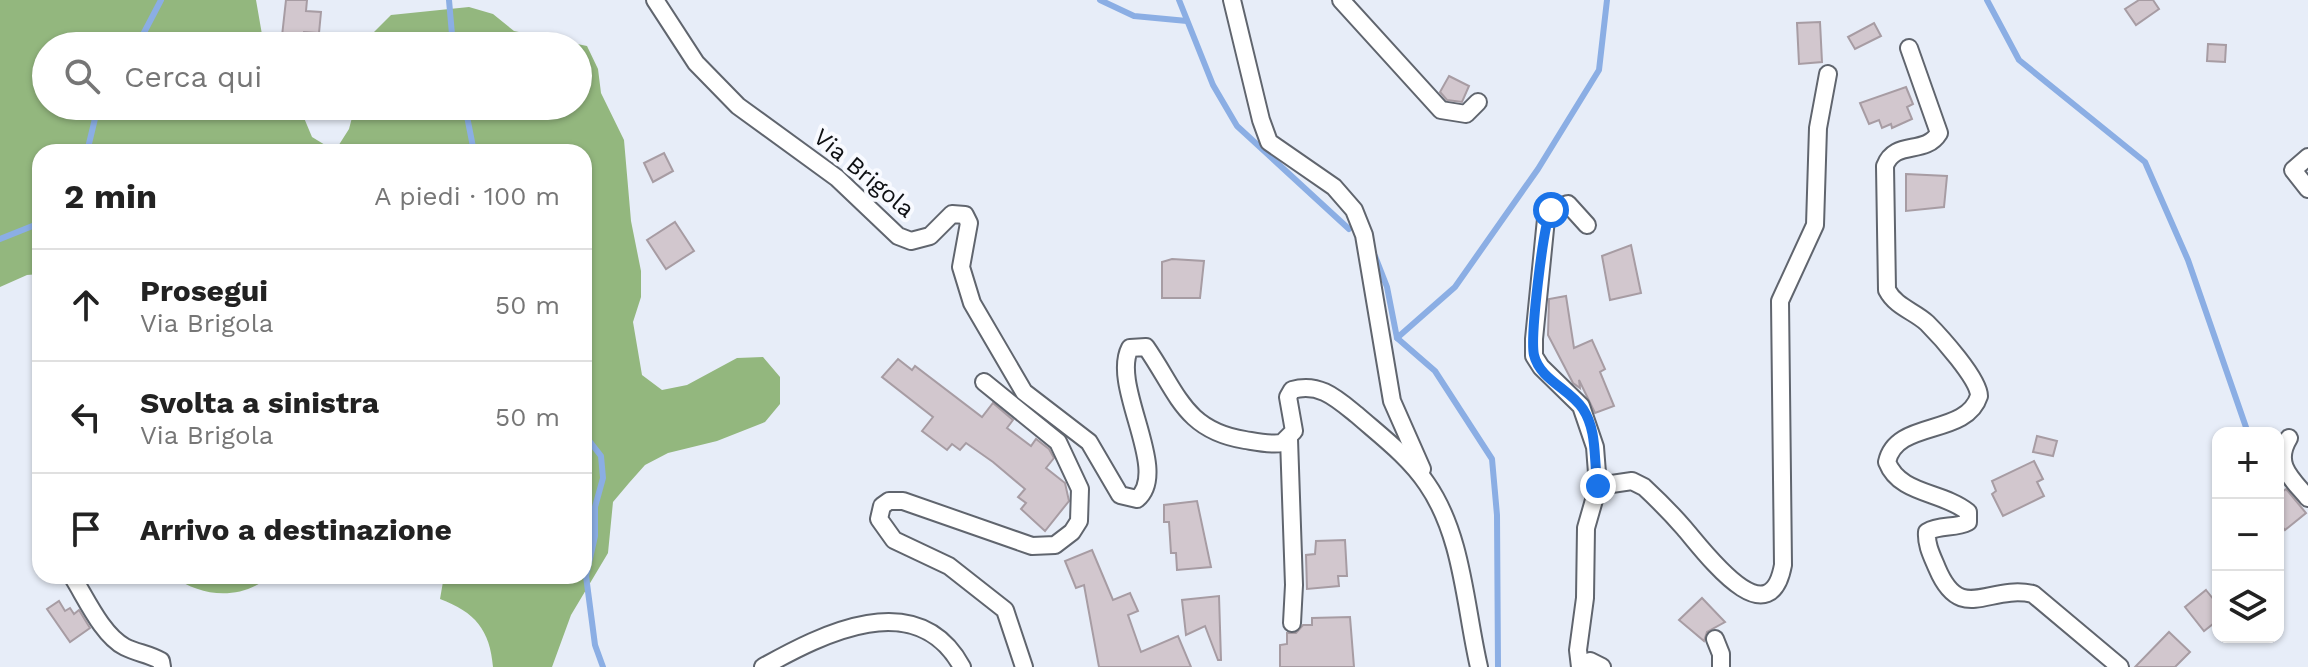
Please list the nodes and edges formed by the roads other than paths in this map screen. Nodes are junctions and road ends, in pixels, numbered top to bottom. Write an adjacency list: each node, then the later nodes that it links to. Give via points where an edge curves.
1 (655, 0): 12 (street, Via Brigola, via 696,63 738,106 837,178 898,236 921,239 952,214 965,215 969,223 961,267 972,303 1024,392 1089,442 1120,495 1137,499 1147,484 1126,373 1127,354 1135,346 1146,347 1200,427 1255,442)
2 (1232, 0): 13 (street, via 1269,142 1334,187 1354,210 1364,235 1392,401)
3 (1341, 0): 6 (street, via 1441,110 1466,114)
4 (1909, 48): 27 (street, via 1939,133 1924,146 1889,154 1885,166 1887,290 1936,333 1972,376 1979,396 1962,417 1897,443 1887,462 1900,481 1952,499 1968,512 1968,522 1962,525 1927,532 1949,592 1964,600 2018,590 2033,594)
5 (1828, 74): 14 (street, via 1818,128 1815,225 1780,301 1783,565 1778,585 1758,594 1728,579 1644,487 1632,481)
6 (1478, 102)
7 (2308, 157): 8 (street, via 2293,170)
8 (2308, 189)
9 (1587, 225): 14 (street, via 1568,204 1551,210 1546,219 1534,356 1588,419)
10 (984, 382): 23 (street, via 1058,442 1080,489 1079,521 1072,532 1055,545 1032,546 903,501 882,506 879,519 894,540 949,566 1005,610)
11 (2289, 438): 15 (street, via 2281,454 2284,469)
12 (1289, 439): 13 (street, via 1295,425 1289,392 1319,388 1410,462); 17 (street)
13 (1428, 485): 24 (street, via 1461,569)
14 (1598, 486): 19 (street, via 1586,528)
15 (2308, 498)
16 (77, 584): 20 (street, via 110,635 123,646 151,654)
17 (1292, 623)
18 (1715, 639): 26 (street)
19 (1580, 666): 25 (street, via 1590,661)
20 (162, 667)
21 (763, 667): 22 (street, via 819,636 868,622 909,624 934,636)
22 (962, 667)
23 (1024, 667)
24 (1479, 667)
25 (1602, 667)
26 (1721, 667)
27 (2120, 667)

